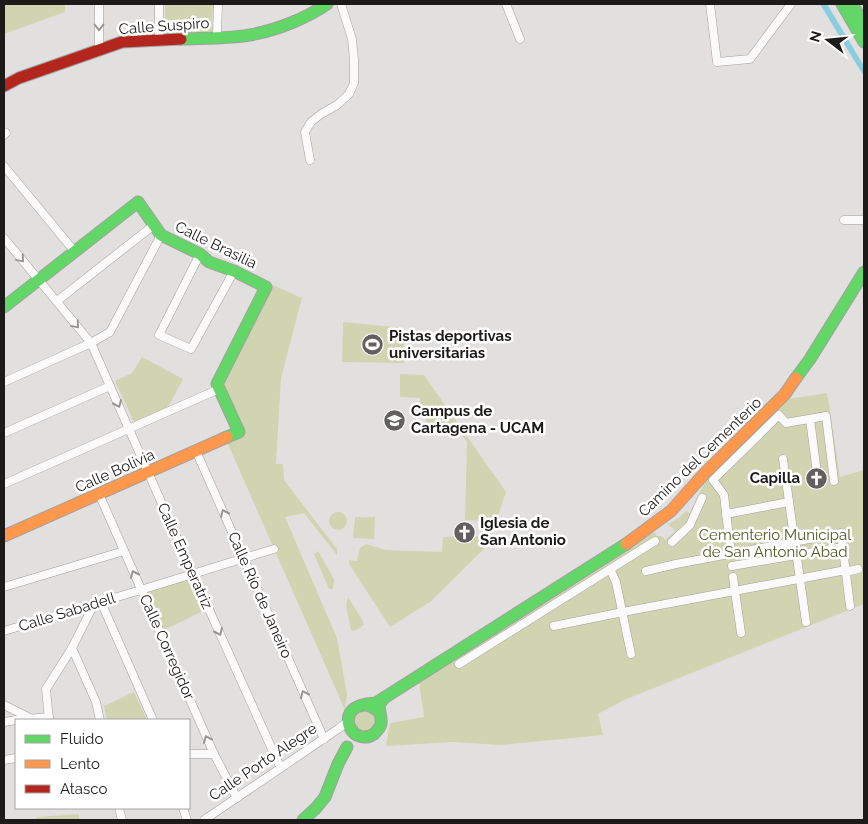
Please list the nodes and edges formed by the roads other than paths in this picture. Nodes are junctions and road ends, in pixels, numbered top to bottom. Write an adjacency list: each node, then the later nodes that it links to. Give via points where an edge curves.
1 (99, 4): 16 (street, one-way to 16, via 99,44)
2 (159, 4): 14 (street)
3 (218, 4): 12 (street)
4 (327, 4): 12 (main road, Calle Suspiro, via 272,29 247,36)
5 (341, 4): 18 (street, via 352,39 354,83 349,94 320,114 305,132)
6 (506, 4): 13 (street)
7 (710, 4): 8 (street, via 717,62 750,59)
8 (791, 4)
9 (842, 4): 15 (main road)
10 (852, 4): 11 (main road)
11 (864, 24)
12 (219, 38): 14 (main road, Calle Suspiro)
13 (520, 39)
14 (161, 40): 16 (main road, Calle Suspiro, via 122,42)
15 (864, 42)
16 (104, 48): 17 (main road, Calle Suspiro)
17 (4, 86)
18 (310, 160)
19 (4, 166): 24 (street)
20 (844, 220): 21 (street)
21 (864, 220)
22 (157, 230): 24 (main road, Calle Brasilia, via 138,202); 25 (main road, Calle Brasilia); 29 (street); 31 (street, via 110,332)
23 (4, 238): 28 (street, Calle Emperatriz, one-way to 28)
24 (75, 252): 28 (main road)
25 (200, 254): 26 (main road, Calle Brasilia, via 209,262); 26 (street, via 159,334 174,342 192,349)
26 (234, 271): 34 (main road, Calle Brasilia, via 266,287 217,384)
27 (864, 272): 79 (main road, Camino del Cementerio, via 795,382 671,511 632,540)
28 (39, 280): 29 (street, Calle Emperatriz); 30 (main road)
29 (57, 302): 31 (street, Calle Emperatriz, one-way to 31)
30 (4, 307)
31 (91, 343): 32 (street); 33 (street, Calle Emperatriz)
32 (4, 382)
33 (110, 386): 36 (street, Calle Emperatriz, one-way to 36); 37 (street)
34 (219, 389): 36 (street); 38 (main road, Calle Bolivia, via 239,432)
35 (810, 418): 41 (street); 42 (street, via 826,416); 47 (street, via 786,422 779,415 713,480 724,495)
36 (129, 428): 40 (street, Calle Emperatriz); 43 (street)
37 (4, 433)
38 (196, 451): 40 (main road, Calle Bolivia); 57 (street, Calle Río de Janeiro, one-way to 38)
39 (783, 459): 46 (street)
40 (148, 472): 44 (main road, Calle Bolivia); 63 (street, Calle Emperatriz)
41 (816, 473)
42 (834, 481)
43 (4, 484)
44 (99, 494): 48 (main road, Calle Bolivia); 54 (street, Calle Corregidor)
45 (702, 498): 50 (street, via 690,525)
46 (789, 502): 47 (street); 51 (street)
47 (726, 514): 55 (street)
48 (4, 536)
49 (655, 541): 59 (street)
50 (672, 542)
51 (794, 542): 52 (street, via 841,533); 55 (street); 56 (street)
52 (843, 547): 56 (street); 61 (street)
53 (274, 549): 57 (street, Calle Sabadell)
54 (124, 551): 66 (street); 67 (street, Calle Corregidor, one-way to 54)
55 (731, 554): 62 (street)
56 (796, 554): 58 (street); 65 (street)
57 (244, 558): 63 (street, Calle Sabadell); 88 (street, Calle Río de Janeiro, one-way to 57)
58 (732, 566)
59 (610, 569): 71 (street); 78 (street)
60 (858, 569): 61 (street)
61 (846, 570): 65 (street); 70 (street)
62 (646, 571)
63 (193, 574): 67 (street, Calle Sabadell); 91 (street, Calle Emperatriz, one-way to 91)
64 (733, 577): 68 (street)
65 (800, 579): 68 (street); 72 (street)
66 (4, 587)
67 (142, 590): 69 (street, Calle Sabadell); 90 (street, Calle Corregidor, one-way to 67)
68 (735, 591): 71 (street); 75 (street)
69 (98, 603): 74 (street, Calle Sabadell); 76 (street); 86 (street)
70 (850, 606)
71 (623, 612): 73 (street); 77 (street)
72 (806, 622)
73 (554, 626)
74 (4, 631)
75 (741, 634)
76 (72, 648): 84 (street, via 46,689); 85 (street, via 96,702)
77 (631, 654)
78 (459, 664)
79 (384, 698): 80 (main road, Camino del Cementerio); 82 (main road, via 379,705)
80 (366, 704): 82 (main road); 87 (main road, via 354,708 350,715)
81 (4, 705): 83 (street)
82 (380, 713): 87 (main road, via 378,730 370,736)
83 (32, 719): 84 (street)
84 (49, 719)
85 (100, 719)
86 (153, 719)
87 (353, 729): 88 (street, Calle Porto Alegre, via 343,727); 94 (main road, via 325,797)
88 (324, 739): 91 (street, Calle Porto Alegre)
89 (190, 754): 90 (street)
90 (214, 754): 92 (street, Calle Corregidor)
91 (281, 768): 92 (street, Calle Porto Alegre)
92 (237, 798): 93 (street, Calle Porto Alegre)
93 (204, 820)
94 (303, 820)

